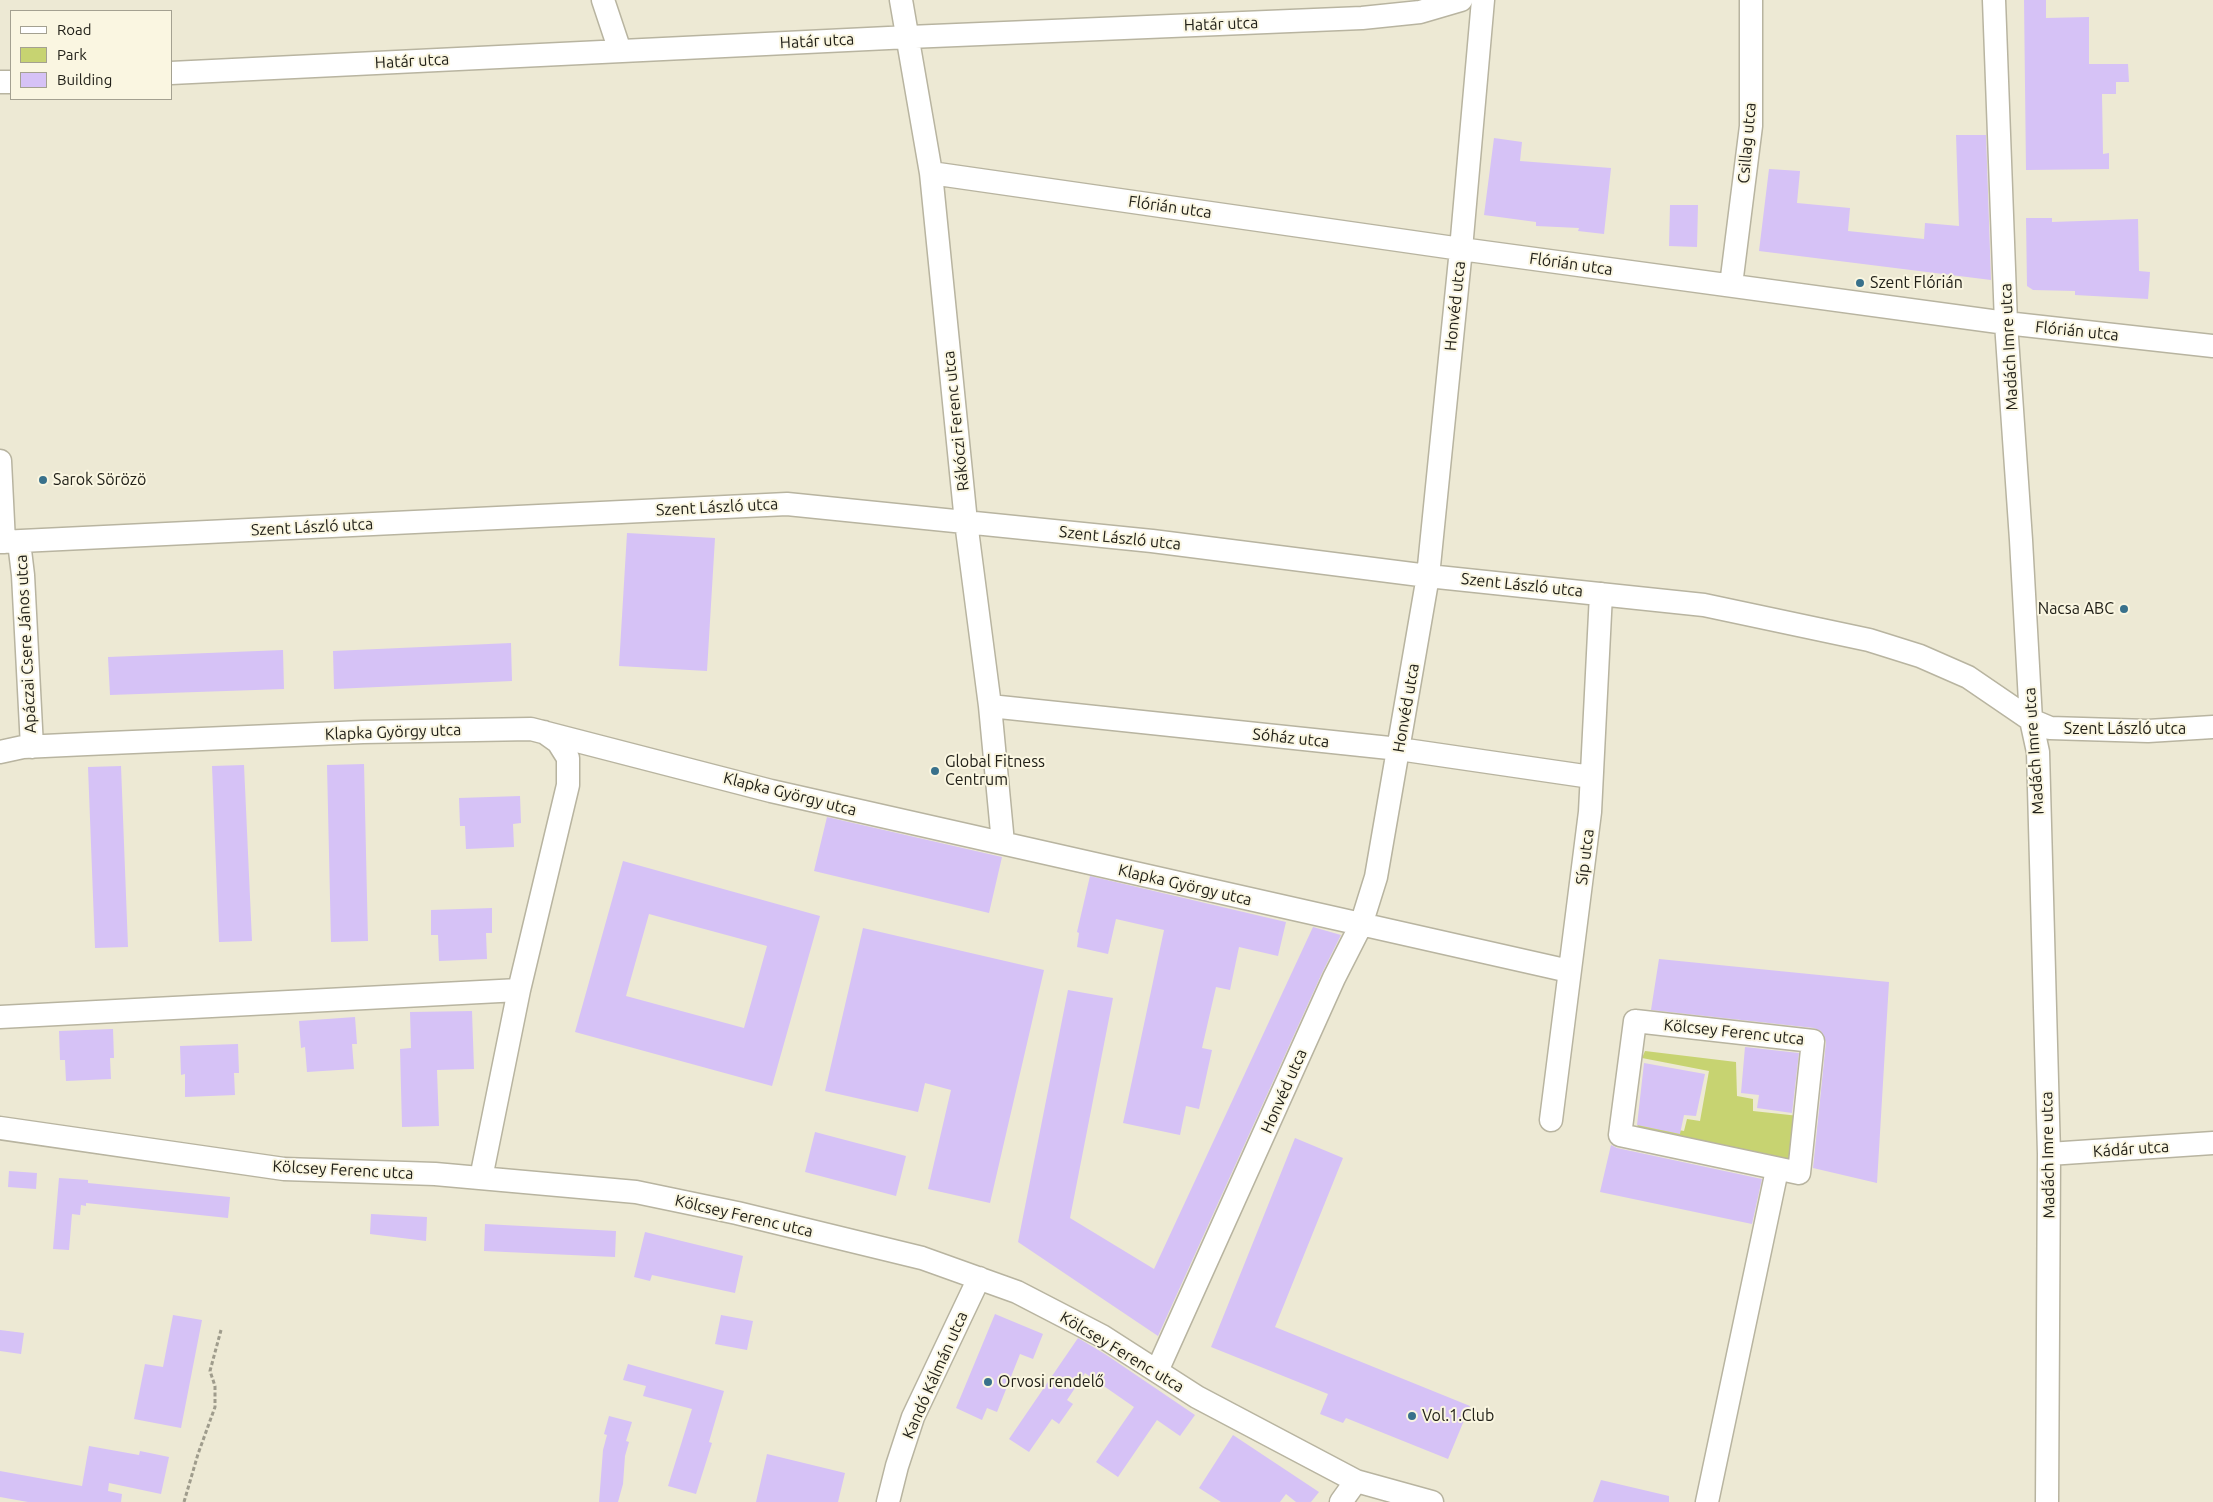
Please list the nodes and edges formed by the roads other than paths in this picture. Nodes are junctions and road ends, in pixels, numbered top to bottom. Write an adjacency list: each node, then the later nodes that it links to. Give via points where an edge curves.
1 (603, 0): 9 (street)
2 (901, 0): 8 (street, Rákóczi Ferenc utca)
3 (1461, 0): 7 (street, Határ utca, via 1420,12)
4 (1483, 0): 12 (street, Honvéd utca)
5 (1751, 0): 13 (street, Csillag utca, via 1751,126)
6 (1994, 0): 14 (street, Madách Imre utca)
7 (1358, 9): 8 (street, Határ utca)
8 (909, 37): 9 (street, Határ utca); 11 (street, Rákóczi Ferenc utca)
9 (620, 51): 10 (street, Határ utca)
10 (172, 73)
11 (931, 173): 12 (street, Flórián utca); 17 (street, Rákóczi Ferenc utca)
12 (1461, 249): 13 (street, Flórián utca); 19 (street, Honvéd utca)
13 (1731, 286): 14 (street, Flórián utca)
14 (2006, 323): 15 (street, Flórián utca); 22 (street, Madách Imre utca)
15 (2213, 346)
16 (0, 461): 18 (street, Apáczai Csere János utca)
17 (966, 522): 18 (street, Szent László utca, via 787,504); 19 (street, Szent László utca, via 1152,541); 21 (street, Rákóczi Ferenc utca)
18 (8, 542): 25 (street, Apáczai Csere János utca, via 23,575)
19 (1428, 576): 20 (street, Szent László utca); 26 (street, Honvéd utca)
20 (1602, 594): 22 (street, Szent László utca, via 1704,605 1877,643 1920,656 1968,677); 28 (street, Síp utca)
21 (990, 706): 26 (street, Sóház utca); 29 (street, Rákóczi Ferenc utca)
22 (2031, 720): 23 (street, Szent László utca, via 2050,728 2070,730 2148,731); 37 (street, Madách Imre utca, via 2038,752)
23 (2213, 727)
24 (543, 731): 25 (street, Klapka György utca, via 363,732); 29 (street, Klapka György utca, via 771,791); 32 (street, via 558,742 568,758 568,785)
25 (32, 747): 27 (street, Klapka György utca)
26 (1398, 749): 28 (street, Sóház utca); 30 (street, Honvéd utca, via 1376,876)
27 (0, 752)
28 (1591, 777): 31 (street, Síp utca, via 1590,812)
29 (1003, 843): 30 (street, Klapka György utca)
30 (1361, 925): 31 (street, Klapka György utca); 41 (street, Honvéd utca, via 1334,978)
31 (1569, 971): 34 (street, Síp utca)
32 (519, 990): 33 (street); 38 (street)
33 (0, 1017)
34 (1552, 1120)
35 (0, 1128): 38 (street, Kölcsey Ferenc utca, via 284,1169)
36 (2213, 1143): 37 (street, Kádár utca)
37 (2049, 1154): 47 (street, Madách Imre utca)
38 (481, 1178): 40 (street, Kölcsey Ferenc utca, via 636,1192 922,1258)
39 (1775, 1179): 39 (street, Kölcsey Ferenc utca, via 1799,1173 1813,1041 1635,1021 1620,1135); 46 (street)
40 (978, 1278): 41 (street, Kölcsey Ferenc utca, via 1017,1292); 43 (street, Kandó Kálmán utca, via 913,1417)
41 (1157, 1371): 42 (street, Kölcsey Ferenc utca, via 1197,1397)
42 (1356, 1480): 44 (street); 45 (street, Kölcsey Ferenc utca)
43 (888, 1502)
44 (1341, 1502)
45 (1432, 1502)
46 (1707, 1502)
47 (2047, 1502)

